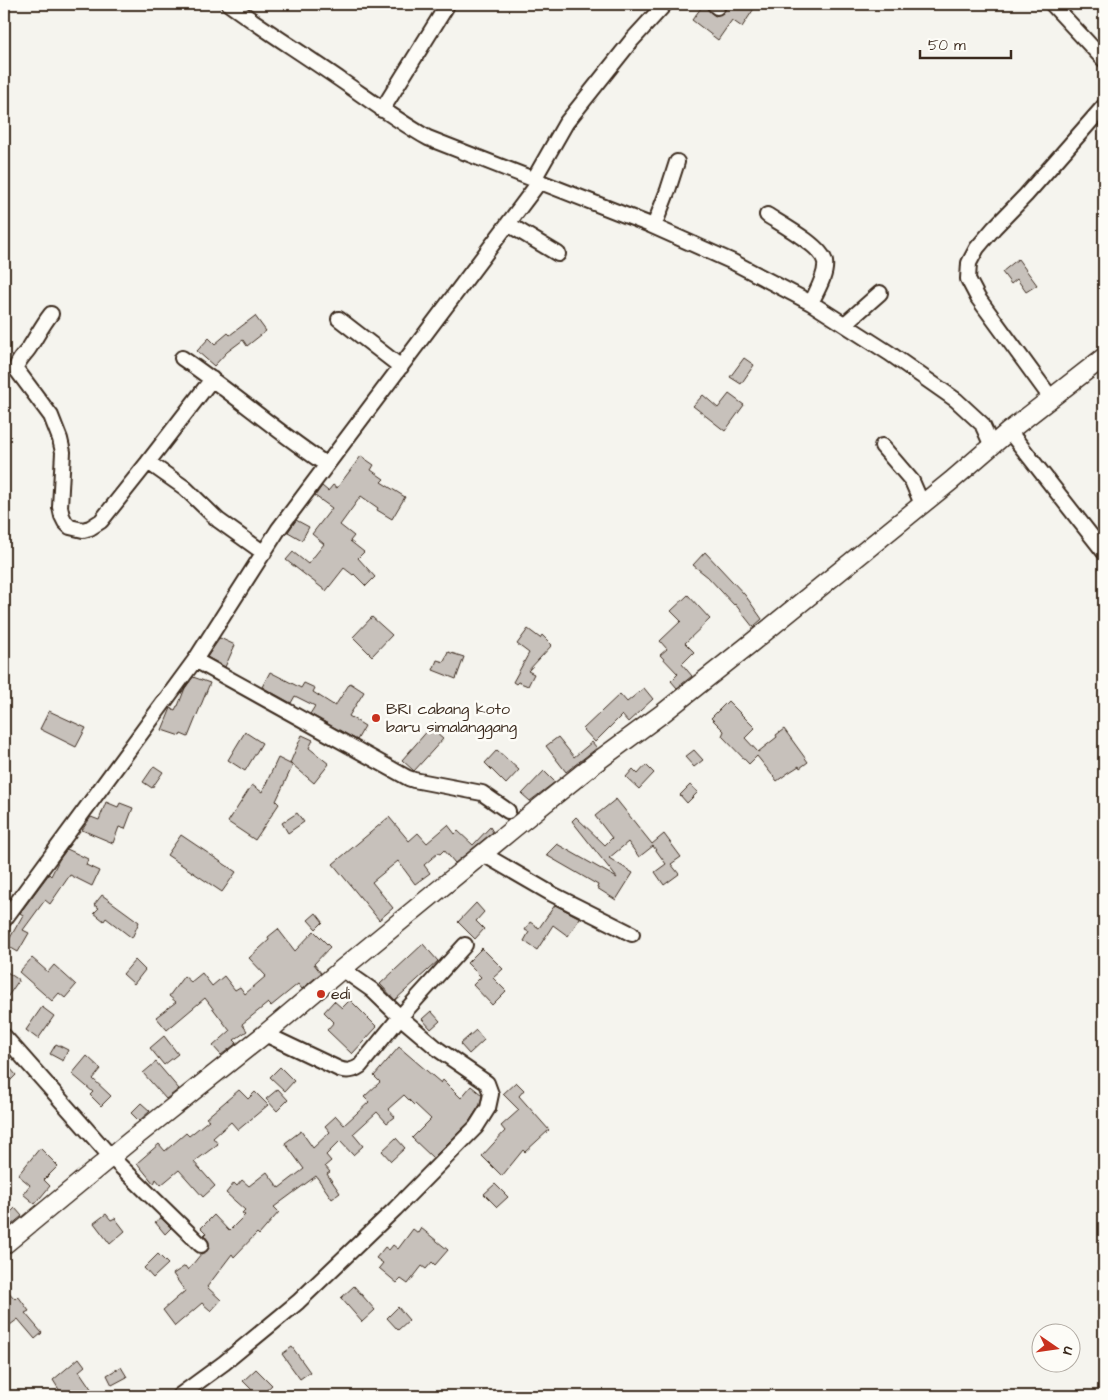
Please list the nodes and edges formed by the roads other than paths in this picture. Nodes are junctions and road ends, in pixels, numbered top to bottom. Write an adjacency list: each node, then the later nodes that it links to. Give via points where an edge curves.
1 (229, 4): 7 (street)
2 (446, 4): 7 (street)
3 (665, 4): 9 (street, via 566,123)
4 (1052, 4): 5 (street)
5 (1104, 60)
6 (1104, 106): 23 (street, via 994,228 969,263 968,279 978,298)
7 (382, 110): 9 (street, via 428,138)
8 (676, 162): 12 (street)
9 (537, 180): 11 (street); 12 (street)
10 (767, 215): 15 (street, via 811,244 823,257 821,281)
11 (508, 224): 13 (street); 21 (street)
12 (654, 226): 15 (street)
13 (558, 254)
14 (880, 292): 18 (street)
15 (811, 303): 18 (street)
16 (52, 314): 27 (street, via 43,323 16,369 51,416 60,439 63,452 60,508 65,522 70,527 90,528 101,520)
17 (339, 319): 21 (street)
18 (845, 324): 26 (street, via 956,400 982,424)
19 (1104, 357): 23 (main road)
20 (182, 358): 22 (street)
21 (401, 366): 28 (street)
22 (212, 379): 27 (street); 28 (street)
23 (1051, 398): 24 (main road)
24 (1009, 431): 26 (main road); 30 (street)
25 (882, 446): 29 (street, via 912,481)
26 (992, 446): 29 (main road)
27 (148, 462): 31 (street)
28 (326, 465): 31 (street)
29 (922, 504): 33 (main road, via 699,684 595,763)
30 (1104, 552)
31 (264, 553): 32 (street)
32 (195, 660): 33 (street, via 408,778 482,793); 35 (street)
33 (511, 818): 34 (main road)
34 (483, 854): 36 (street, via 552,894); 38 (main road)
35 (4, 920)
36 (632, 934)
37 (465, 945): 39 (street)
38 (342, 968): 39 (street, via 372,990); 40 (main road)
39 (400, 1017): 40 (street, via 360,1066 349,1071); 45 (street, via 438,1050 487,1083 491,1094 488,1108 470,1134 305,1295)
40 (265, 1034): 42 (main road)
41 (4, 1036): 42 (street)
42 (111, 1157): 43 (street); 44 (main road)
43 (201, 1245)
44 (4, 1246)
45 (179, 1396)

